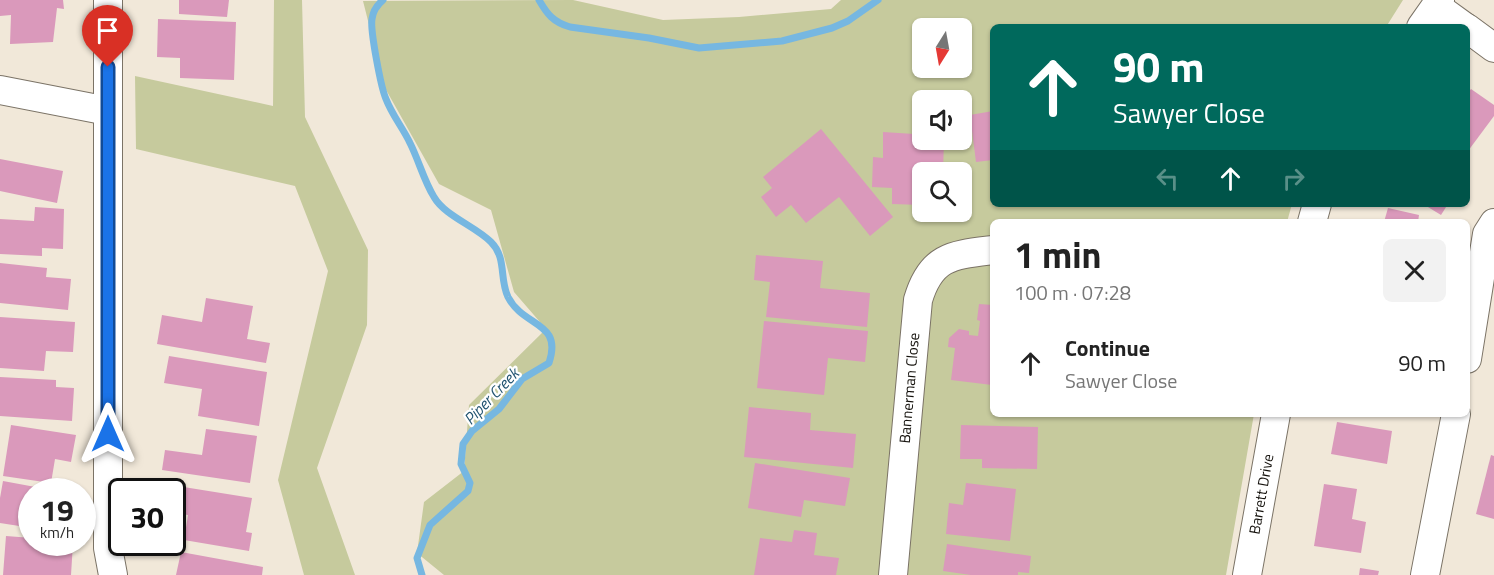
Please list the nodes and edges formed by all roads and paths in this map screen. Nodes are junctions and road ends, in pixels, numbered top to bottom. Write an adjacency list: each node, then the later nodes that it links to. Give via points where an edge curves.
1 (108, 0): 7 (street)
2 (1432, 11): 3 (street)
3 (1458, 24)
4 (1470, 31): 5 (street)
5 (1494, 48)
6 (0, 90): 7 (street)
7 (108, 111): 14 (street, via 108,548)
8 (1494, 223): 10 (street, via 1487,234)
9 (990, 250): 15 (street, Bannerman Close, via 944,260 930,271 918,300)
10 (1484, 322): 11 (street)
11 (1470, 352)
12 (1275, 417): 16 (street, Barrett Drive)
13 (1455, 417): 17 (street)
14 (113, 575)
15 (893, 575)
16 (1247, 575)
17 (1425, 575)

